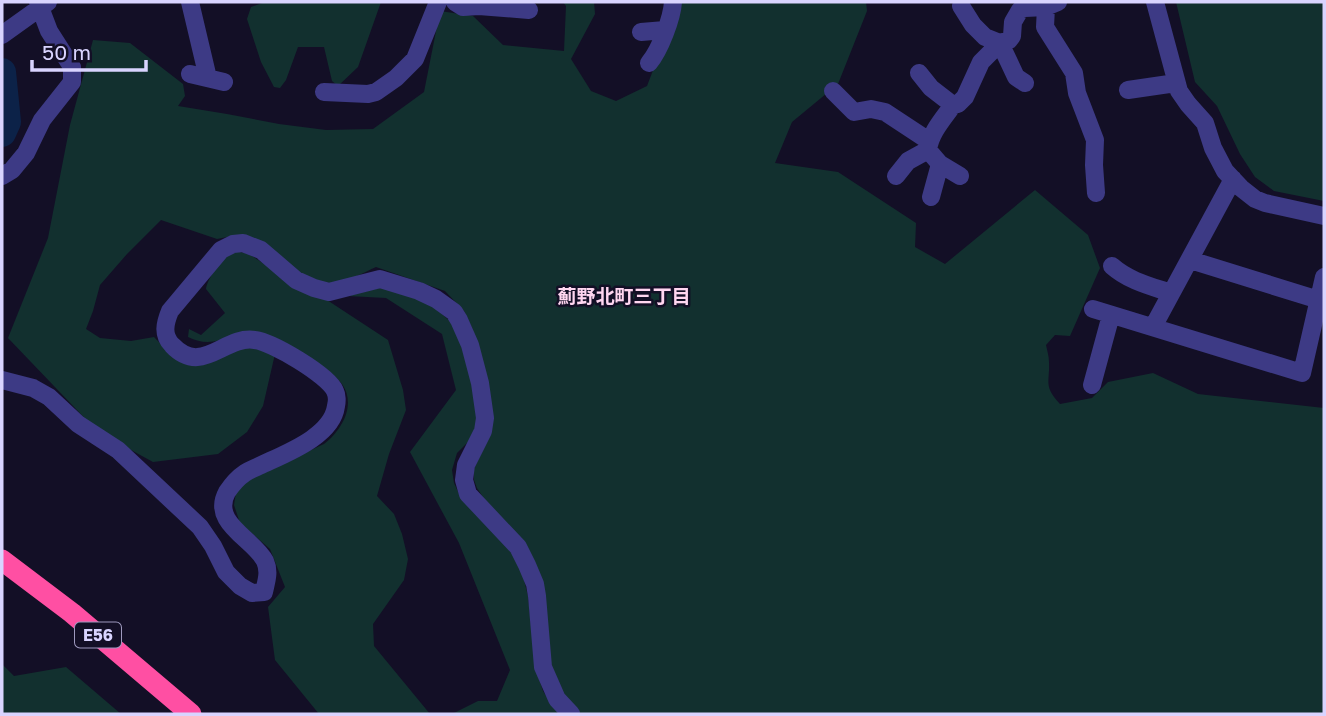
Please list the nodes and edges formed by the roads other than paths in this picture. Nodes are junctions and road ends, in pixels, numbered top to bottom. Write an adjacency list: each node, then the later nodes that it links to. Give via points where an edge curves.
1 (192, 2): 16 (street)
2 (438, 2): 20 (street, via 415,59 396,78 368,94)
3 (455, 2): 9 (street, via 463,8)
4 (673, 2): 10 (street)
5 (1155, 2): 18 (street)
6 (42, 4): 12 (street); 24 (street, via 49,31 72,67 72,82 42,120 26,153)
7 (1049, 4): 13 (street, via 1020,10 1012,37); 28 (street, via 1045,27 1074,73 1095,141)
8 (961, 6): 13 (street, via 985,37)
9 (529, 10)
10 (665, 30): 11 (street); 14 (street)
11 (641, 32)
12 (2, 35)
13 (1000, 43): 17 (street, via 1016,77); 22 (street, via 981,62 965,97)
14 (649, 63)
15 (919, 73): 22 (street)
16 (208, 78)
17 (1025, 83)
18 (1176, 83): 19 (street); 27 (street, via 1205,123 1216,155)
19 (1128, 90)
20 (324, 92)
21 (833, 92): 23 (street, via 854,112 885,112)
22 (953, 105): 23 (street)
23 (932, 152): 25 (street, via 908,161); 26 (street); 29 (street)
24 (2, 176)
25 (897, 176)
26 (960, 176)
27 (1233, 179): 30 (street, via 1265,203); 31 (street)
28 (1097, 193)
29 (932, 197)
30 (1324, 216)
31 (1189, 260): 34 (street); 35 (street)
32 (1112, 266): 34 (street, via 1133,280)
33 (1324, 277): 35 (street)
34 (1171, 293): 38 (street)
35 (1319, 300): 38 (street, via 1302,373)
36 (1093, 309): 37 (street)
37 (1111, 315): 38 (street); 40 (street)
38 (1153, 327)
39 (2, 380): 45 (street, via 49,397 78,424 118,450 200,527 226,572 240,586 252,593 264,592 265,562 227,519 225,496 245,472 305,444 324,429 334,416 335,390 299,360 264,342 239,342 206,356 190,357 167,338 170,311 221,250 243,243 261,250 296,280 322,291 380,279 436,299 454,312 465,332 484,404 483,431 466,465 468,494 518,547 527,565 535,583 543,667 557,699)
40 (1092, 385)
41 (2, 560): 44 (highway, E56)
42 (2, 574): 43 (highway, E56)
43 (172, 714)
44 (191, 714)
45 (571, 714)

